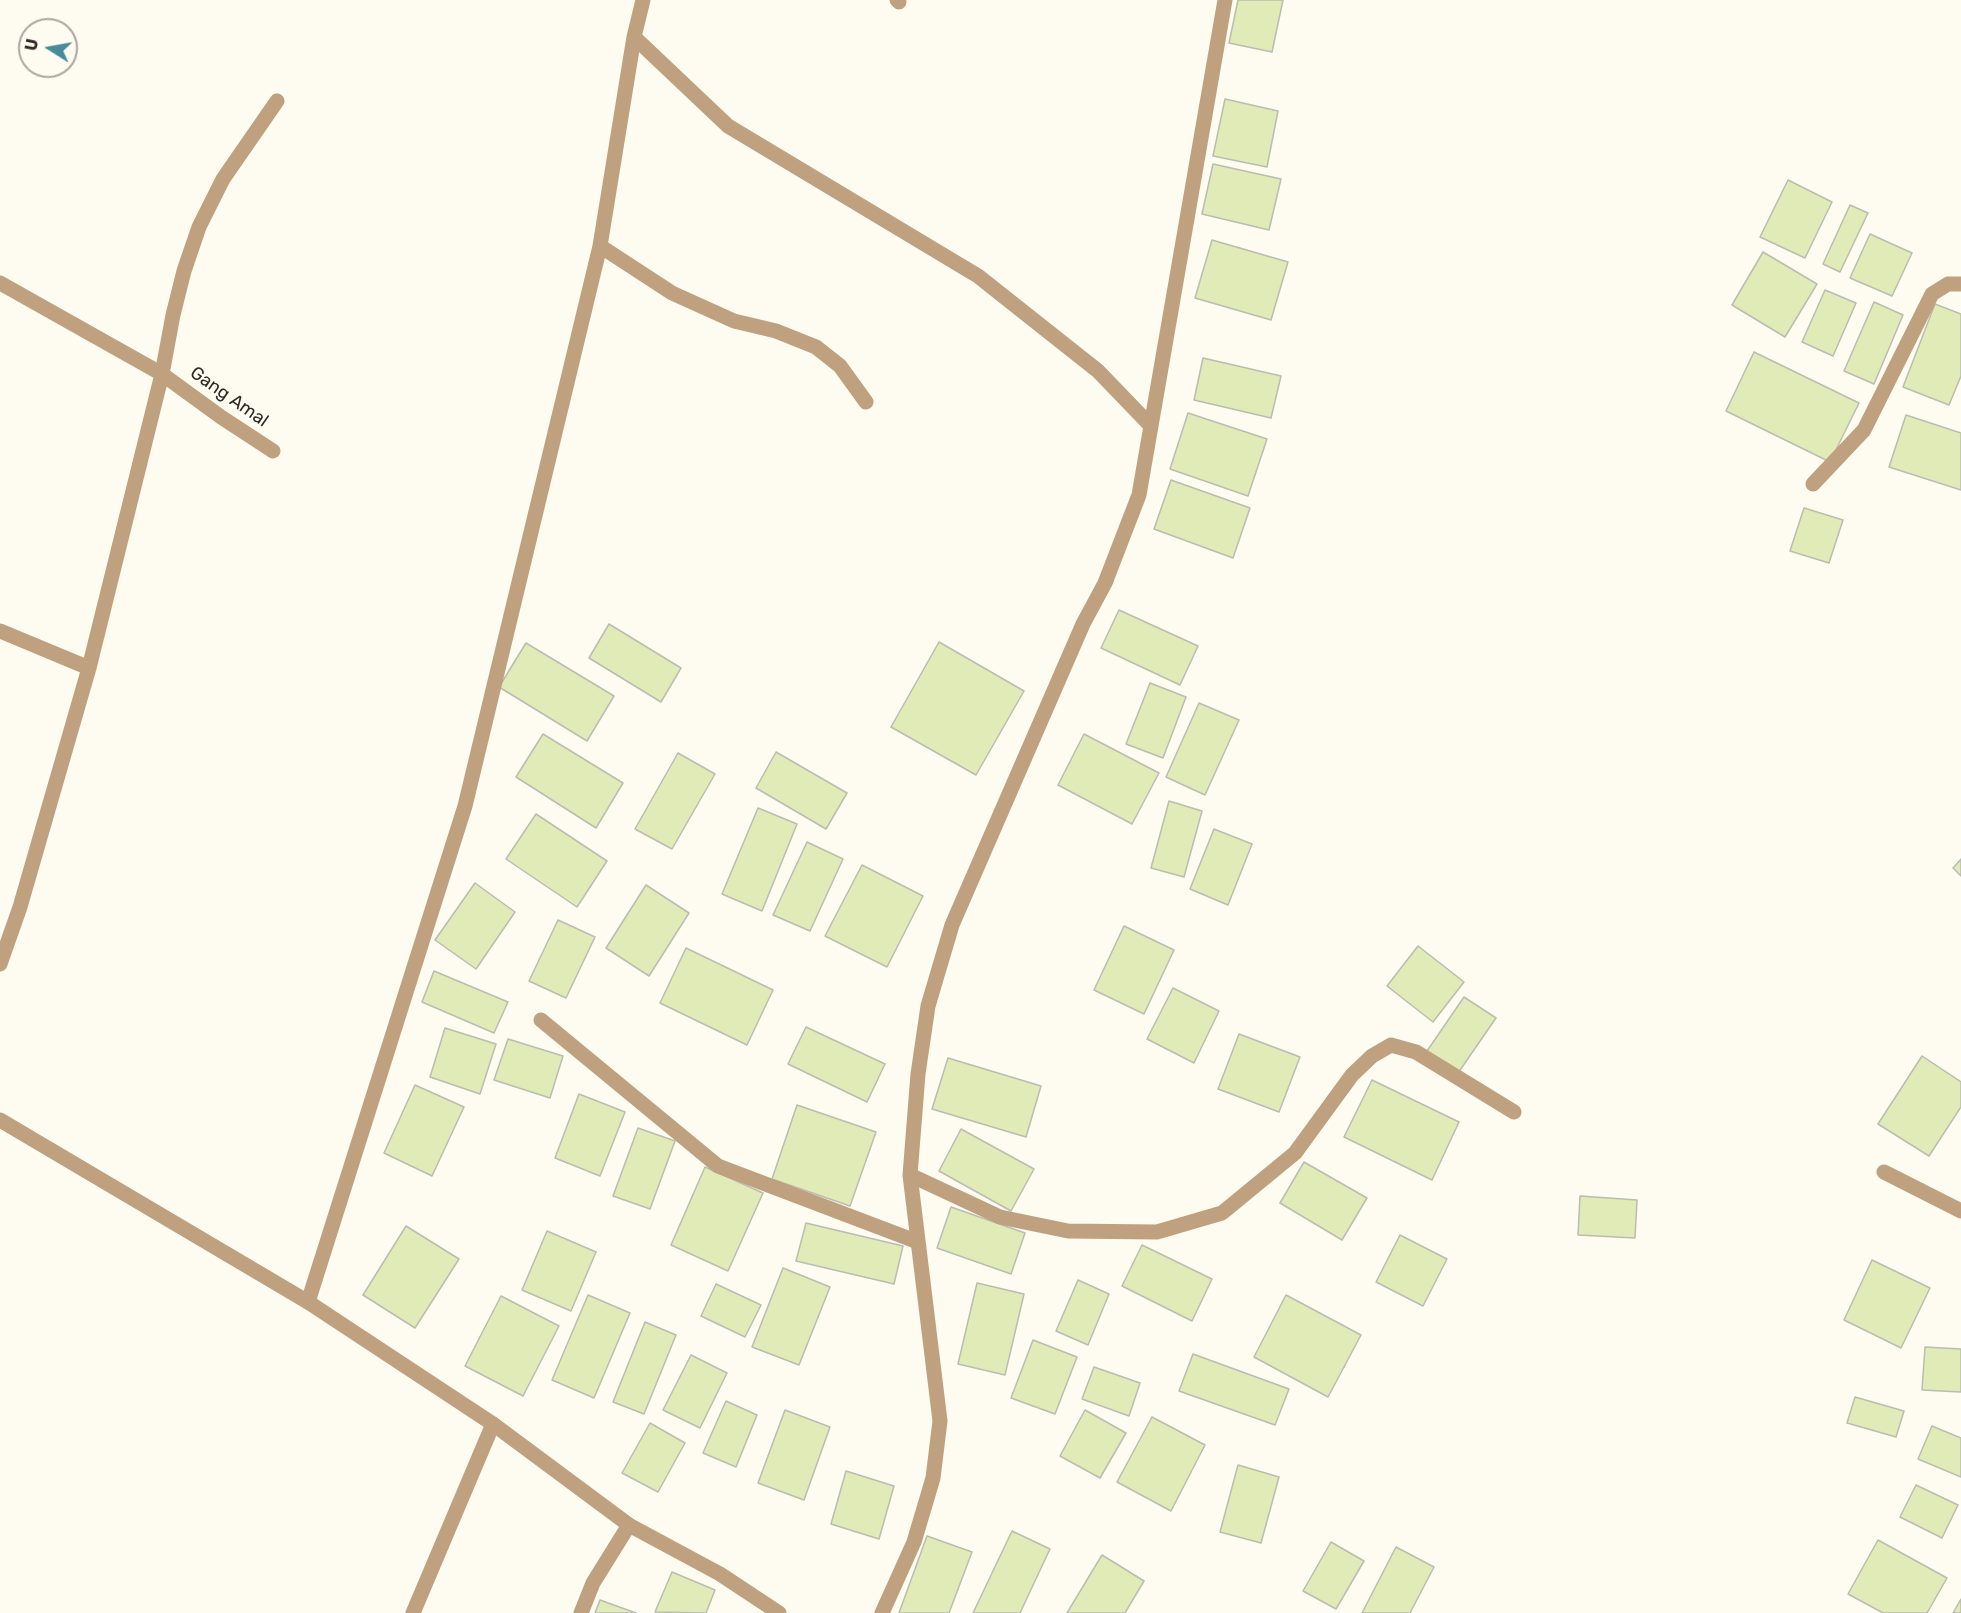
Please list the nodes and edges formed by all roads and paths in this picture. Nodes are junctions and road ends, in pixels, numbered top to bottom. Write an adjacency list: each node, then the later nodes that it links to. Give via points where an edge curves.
1 (643, 0): 3 (street)
2 (1225, 0): 10 (street)
3 (634, 37): 5 (street); 10 (street, via 728,126 986,282 1098,371)
4 (277, 101): 8 (street, via 223,179 199,227 184,271)
5 (600, 246): 9 (street, via 672,293 734,321 776,331 816,347 840,366); 23 (street, via 465,806)
6 (0, 283): 8 (street, Gang Amal)
7 (1961, 284): 12 (street, via 1948,284 1932,294 1864,430)
8 (162, 374): 11 (street, Gang Amal); 14 (street)
9 (866, 402)
10 (1151, 426): 20 (street, via 1139,495 1122,543 952,925 928,1006)
11 (273, 451)
12 (1813, 484)
13 (0, 631): 14 (street)
14 (89, 668): 15 (street)
15 (0, 964)
16 (541, 1020): 22 (street, via 718,1166)
17 (1514, 1112): 20 (street, via 1416,1052 1391,1045 1352,1074 1295,1153 1222,1213 1157,1232 1068,1231 1000,1217)
18 (0, 1120): 23 (street)
19 (1884, 1172): 21 (street)
20 (910, 1175): 22 (street)
21 (1961, 1211)
22 (918, 1242): 29 (street, via 940,1421 933,1478 914,1542)
23 (308, 1302): 24 (street)
24 (494, 1424): 25 (street); 26 (street)
25 (629, 1525): 27 (street, via 593,1583); 28 (street, via 720,1574)
26 (413, 1613)
27 (580, 1613)
28 (779, 1613)
29 (882, 1613)

